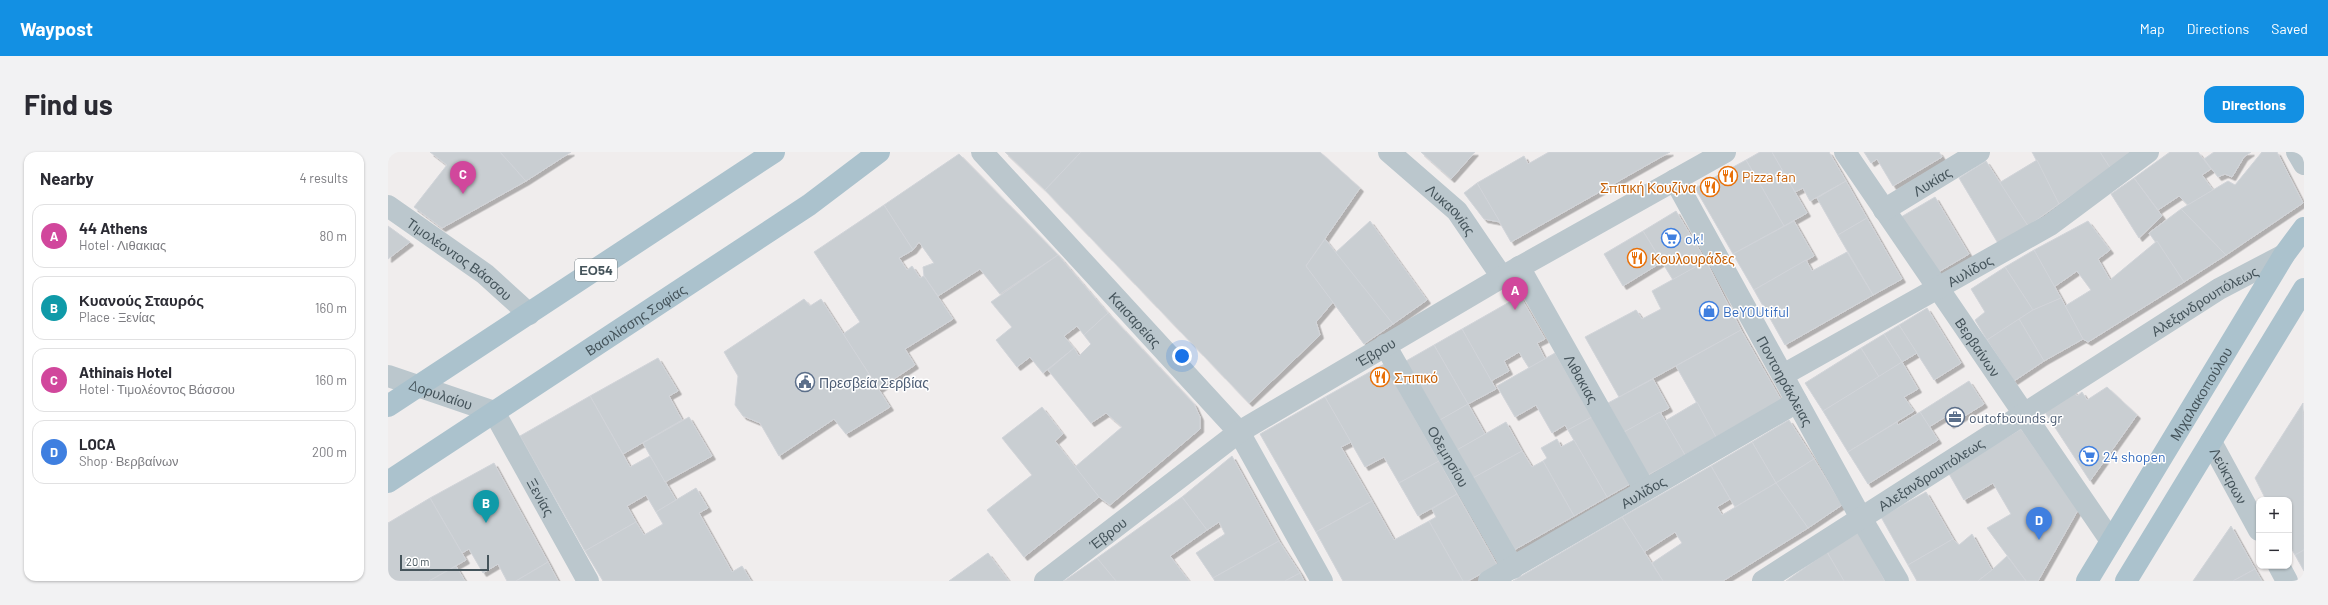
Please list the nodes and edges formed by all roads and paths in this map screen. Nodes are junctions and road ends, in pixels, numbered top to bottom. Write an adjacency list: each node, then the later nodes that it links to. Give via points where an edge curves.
1 (774, 152): 19 (main road, ΕΟ54)
2 (879, 152): 26 (main road, Βασιλίσσης Σοφίας, via 809,205)
3 (982, 152): 28 (street, Καισαρείας)
4 (1389, 152): 16 (street, Λυκαονίας, via 1456,211)
5 (1845, 152): 13 (street, Βερβαίνων)
6 (1978, 152): 13 (street, Λυκίας)
7 (2148, 152): 17 (street, Αυλίδος, via 2050,225)
8 (2297, 152): 10 (street)
9 (1719, 153): 11 (street, Έβρου)
10 (2304, 164)
11 (1675, 180): 16 (street, Έβρου); 21 (street, Ποντοηράκλειας)
12 (388, 206): 19 (street, Τιμολέοντος Βάσσου, via 485,274)
13 (1884, 210): 17 (street, Βερβαίνων)
14 (2304, 228): 15 (main road, Μιχαλακοπούλου)
15 (2284, 256): 27 (street, Αλεξανδρουπόλεως, via 2219,289); 34 (main road, Μιχαλακοπούλου)
16 (1511, 272): 20 (street, Έβρου); 31 (street, Λιθακιας)
17 (1937, 287): 21 (street, Αυλίδος); 27 (street, Βερβαίνων)
18 (2304, 289): 29 (main road)
19 (529, 314): 23 (main road, ΕΟ54)
20 (1385, 345): 28 (street, Έβρου); 35 (street, Οδεμησίου)
21 (1783, 375): 24 (street, Ποντοηράκλειας)
22 (388, 376): 23 (street, Δορυλαίου)
23 (417, 386): 25 (main road, ΕΟ54); 26 (street, Δορυλαίου)
24 (1797, 402): 31 (street, Αυλίδος); 32 (street, Ποντοηράκλειας)
25 (388, 406)
26 (494, 412): 30 (main road, Βασιλίσσης Σοφίας); 37 (street, Ξενίας)
27 (2025, 415): 32 (street, Αλεξανδρουπόλεως); 34 (street, Βερβαίνων)
28 (1239, 432): 38 (street, Έβρου); 39 (street, Καισαρείας)
29 (2211, 442): 33 (street, Λεύκτρων); 44 (main road)
30 (388, 482)
31 (1645, 490): 35 (street, Αυλίδος)
32 (1861, 518): 41 (street, Αλεξανδρουπόλεως); 42 (street, Ποντοηράκλειας)
33 (2256, 524)
34 (2111, 541): 43 (main road, Μιχαλακοπούλου)
35 (1513, 568): 40 (street, Αυλίδος)
36 (2281, 569): 45 (street)
37 (588, 581)
38 (1045, 581)
39 (1322, 581)
40 (1489, 581)
41 (1763, 581)
42 (1898, 581)
43 (2087, 581)
44 (2126, 581)
45 (2287, 581)

